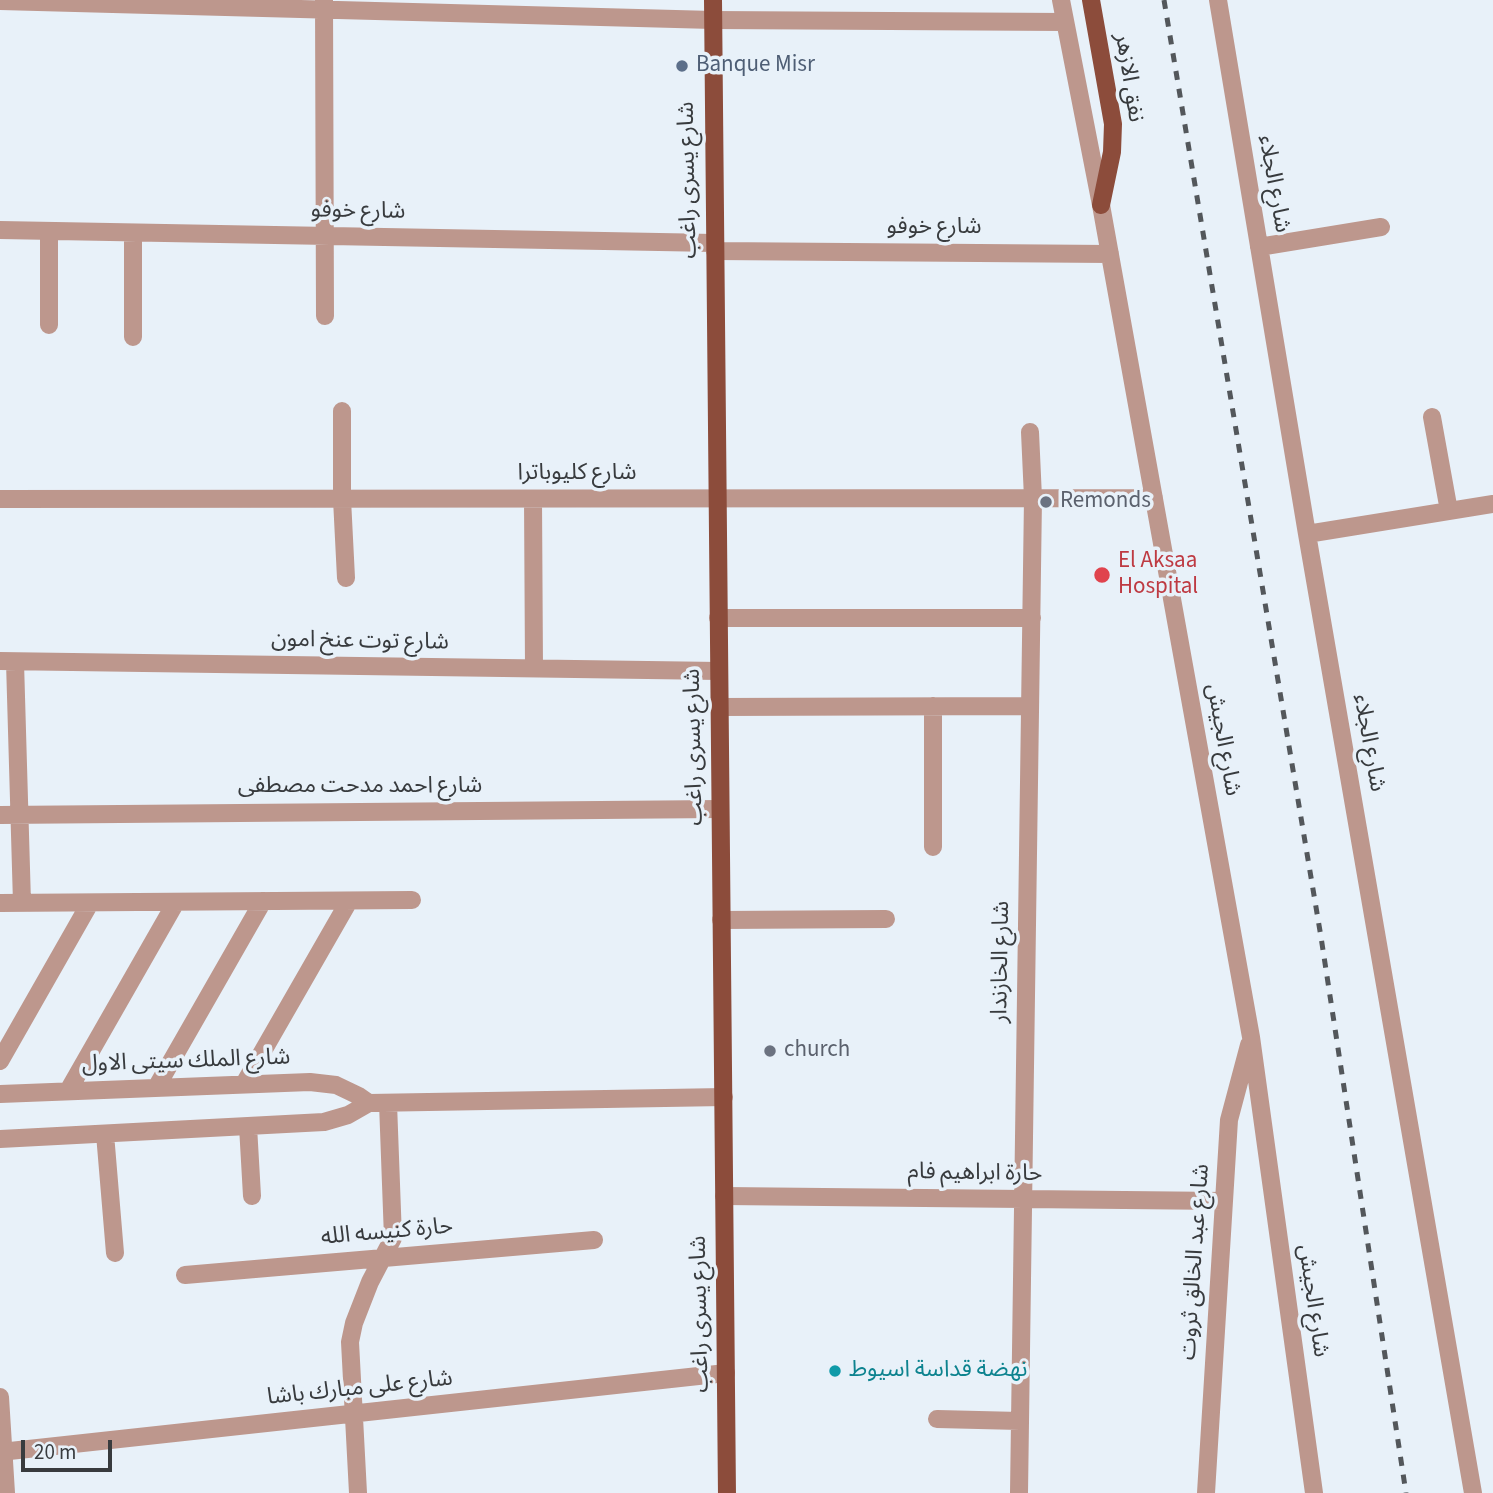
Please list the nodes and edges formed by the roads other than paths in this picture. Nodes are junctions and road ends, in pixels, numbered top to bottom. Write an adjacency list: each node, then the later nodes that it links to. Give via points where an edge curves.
1 (713, 0): 7 (main road, شارع يسرى راغب)
2 (1061, 0): 8 (street, شارع الجيش)
3 (1091, 0): 9 (main road, نفق الازهر, via 1113,124)
4 (1218, 0): 16 (street, شارع الجلاء)
5 (0, 1): 6 (street)
6 (324, 5): 7 (street); 14 (street)
7 (713, 20): 8 (street); 15 (main road, شارع يسرى راغب)
8 (1065, 22): 9 (street, شارع الجيش)
9 (1101, 205): 17 (street, شارع الجيش)
10 (1381, 227): 16 (street)
11 (0, 230): 12 (street, شارع خوفو)
12 (49, 231): 13 (street, شارع خوفو); 19 (street)
13 (133, 233): 14 (street, شارع خوفو); 20 (street)
14 (325, 236): 15 (street, شارع خوفو); 18 (street)
15 (714, 247): 17 (street, شارع خوفو); 24 (main road, شارع يسرى راغب)
16 (1259, 247): 32 (street, شارع الجلاء)
17 (1110, 254): 26 (street, شارع الجيش)
18 (324, 316)
19 (49, 325)
20 (133, 337)
21 (342, 411): 28 (street)
22 (1432, 417): 31 (street)
23 (1030, 432): 25 (street, شارع الخازندار)
24 (717, 498): 25 (street, شارع كليوباترا); 29 (street, شارع كليوباترا); 34 (main road, شارع يسرى راغب)
25 (1033, 498): 26 (street, شارع كليوباترا); 35 (street, شارع الخازندار)
26 (1154, 498): 55 (street, شارع الجيش)
27 (0, 499): 28 (street, شارع كليوباترا)
28 (342, 499): 29 (street, شارع كليوباترا); 33 (street)
29 (533, 499): 37 (street)
30 (1493, 504): 31 (street)
31 (1448, 511): 32 (street)
32 (1307, 534): 87 (street, شارع الجلاء)
33 (346, 578)
34 (718, 618): 35 (street); 38 (main road, شارع يسرى راغب)
35 (1032, 618): 40 (street, شارع الخازندار)
36 (8, 662): 37 (street, شارع توت عنخ امون); 44 (street)
37 (534, 668): 38 (street, شارع توت عنخ امون)
38 (719, 671): 41 (main road, شارع يسرى راغب)
39 (933, 706): 40 (street); 41 (street); 45 (street)
40 (1030, 706): 69 (street, شارع الخازندار)
41 (719, 707): 42 (main road, شارع يسرى راغب)
42 (720, 809): 44 (street, شارع احمد مدحت مصطفى); 54 (main road, شارع يسرى راغب)
43 (0, 815): 44 (street, شارع احمد مدحت مصطفى)
44 (19, 815): 50 (street)
45 (933, 847)
46 (412, 900): 48 (street)
47 (263, 901): 48 (street); 49 (street); 58 (street)
48 (349, 901): 57 (street)
49 (176, 902): 51 (street); 59 (street)
50 (22, 903): 51 (street); 52 (street)
51 (90, 903): 56 (street)
52 (1, 904)
53 (886, 919): 54 (street)
54 (722, 920): 61 (main road, شارع يسرى راغب)
55 (1251, 1037): 70 (street, شارع عبد الخالق ثروت, via 1229,1120); 86 (street, شارع الجيش)
56 (0, 1060)
57 (244, 1084): 58 (street, شارع الملك سيتى الاول); 63 (street, شارع الملك سيتى الاول, via 323,1082)
58 (156, 1088): 59 (street, شارع الملك سيتى الاول)
59 (68, 1091): 60 (street, شارع الملك سيتى الاول)
60 (0, 1094)
61 (724, 1097): 62 (street); 68 (main road, شارع يسرى راغب)
62 (388, 1103): 63 (street); 73 (street, via 394,1233)
63 (369, 1104): 64 (street, via 324,1122)
64 (248, 1126): 65 (street); 67 (street)
65 (104, 1134): 66 (street); 72 (street)
66 (0, 1139)
67 (252, 1196)
68 (724, 1196): 69 (street, حارة ابراهيم فام); 75 (main road, شارع يسرى راغب)
69 (1023, 1199): 70 (street, حارة ابراهيم فام); 79 (street, شارع الخازندار)
70 (1224, 1201): 85 (street, شارع عبد الخالق ثروت)
71 (594, 1240): 73 (street, حارة كنيسه الله)
72 (115, 1253)
73 (382, 1258): 74 (street, حارة كنيسه الله); 77 (street, via 351,1332)
74 (185, 1275)
75 (726, 1373): 77 (street, شارع على مبارك باشا); 83 (main road, شارع يسرى راغب)
76 (0, 1397): 80 (street)
77 (354, 1414): 80 (street, شارع على مبارك باشا); 82 (street)
78 (937, 1419): 79 (street)
79 (1020, 1421): 84 (street, شارع الخازندار)
80 (2, 1452): 81 (street)
81 (6, 1493)
82 (358, 1493)
83 (727, 1493)
84 (1019, 1493)
85 (1206, 1493)
86 (1314, 1493)
87 (1473, 1493)

